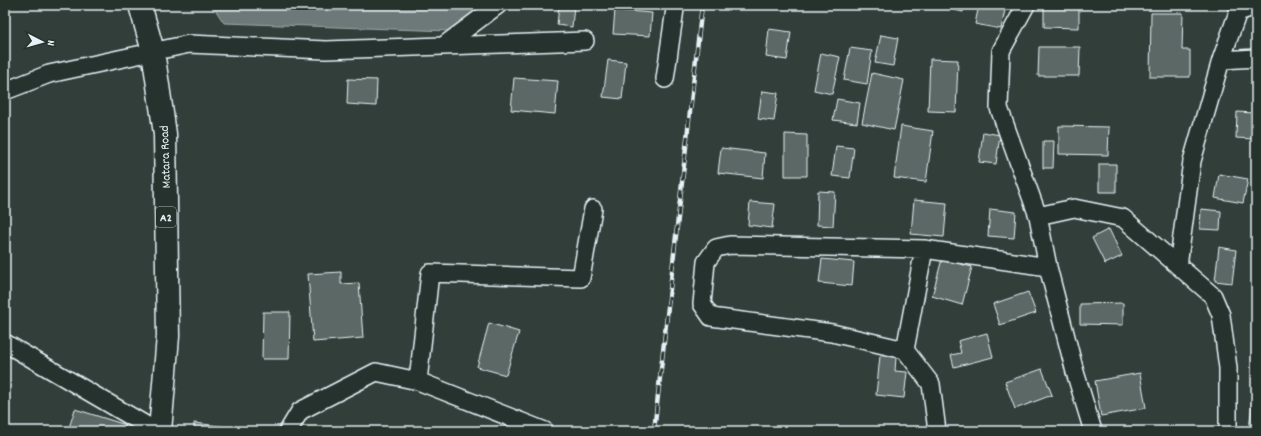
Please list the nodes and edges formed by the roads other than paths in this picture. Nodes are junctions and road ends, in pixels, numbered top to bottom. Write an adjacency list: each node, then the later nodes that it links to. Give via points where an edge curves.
1 (140, 5): 8 (highway, Matara Road / A2)
2 (498, 5): 7 (street)
3 (1026, 5): 14 (street, via 1001,51 999,108)
4 (1256, 6): 10 (street, via 1238,12)
5 (675, 9): 11 (street)
6 (585, 41): 7 (street)
7 (442, 46): 8 (street, via 326,50 189,44)
8 (153, 51): 12 (street, via 49,74); 22 (highway, Matara Road / A2, via 165,134 168,336)
9 (1256, 58): 10 (street)
10 (1221, 60): 16 (street, via 1192,161)
11 (665, 79)
12 (5, 91)
13 (593, 209): 20 (street, via 581,278 430,273)
14 (1038, 216): 16 (street, via 1074,208 1123,218); 17 (street)
15 (924, 249): 17 (street); 19 (street); 19 (street, via 730,245 716,248 706,262 702,304 711,317 832,333)
16 (1178, 266): 27 (street, via 1213,296 1221,315 1228,368)
17 (1048, 267): 26 (street)
18 (5, 343): 21 (street)
19 (905, 350): 25 (street, via 931,384)
20 (418, 381): 23 (street, via 376,372 300,411); 24 (street)
21 (156, 431)
22 (160, 431)
23 (288, 431)
24 (545, 431)
25 (937, 431)
26 (1093, 431)
27 (1228, 431)

